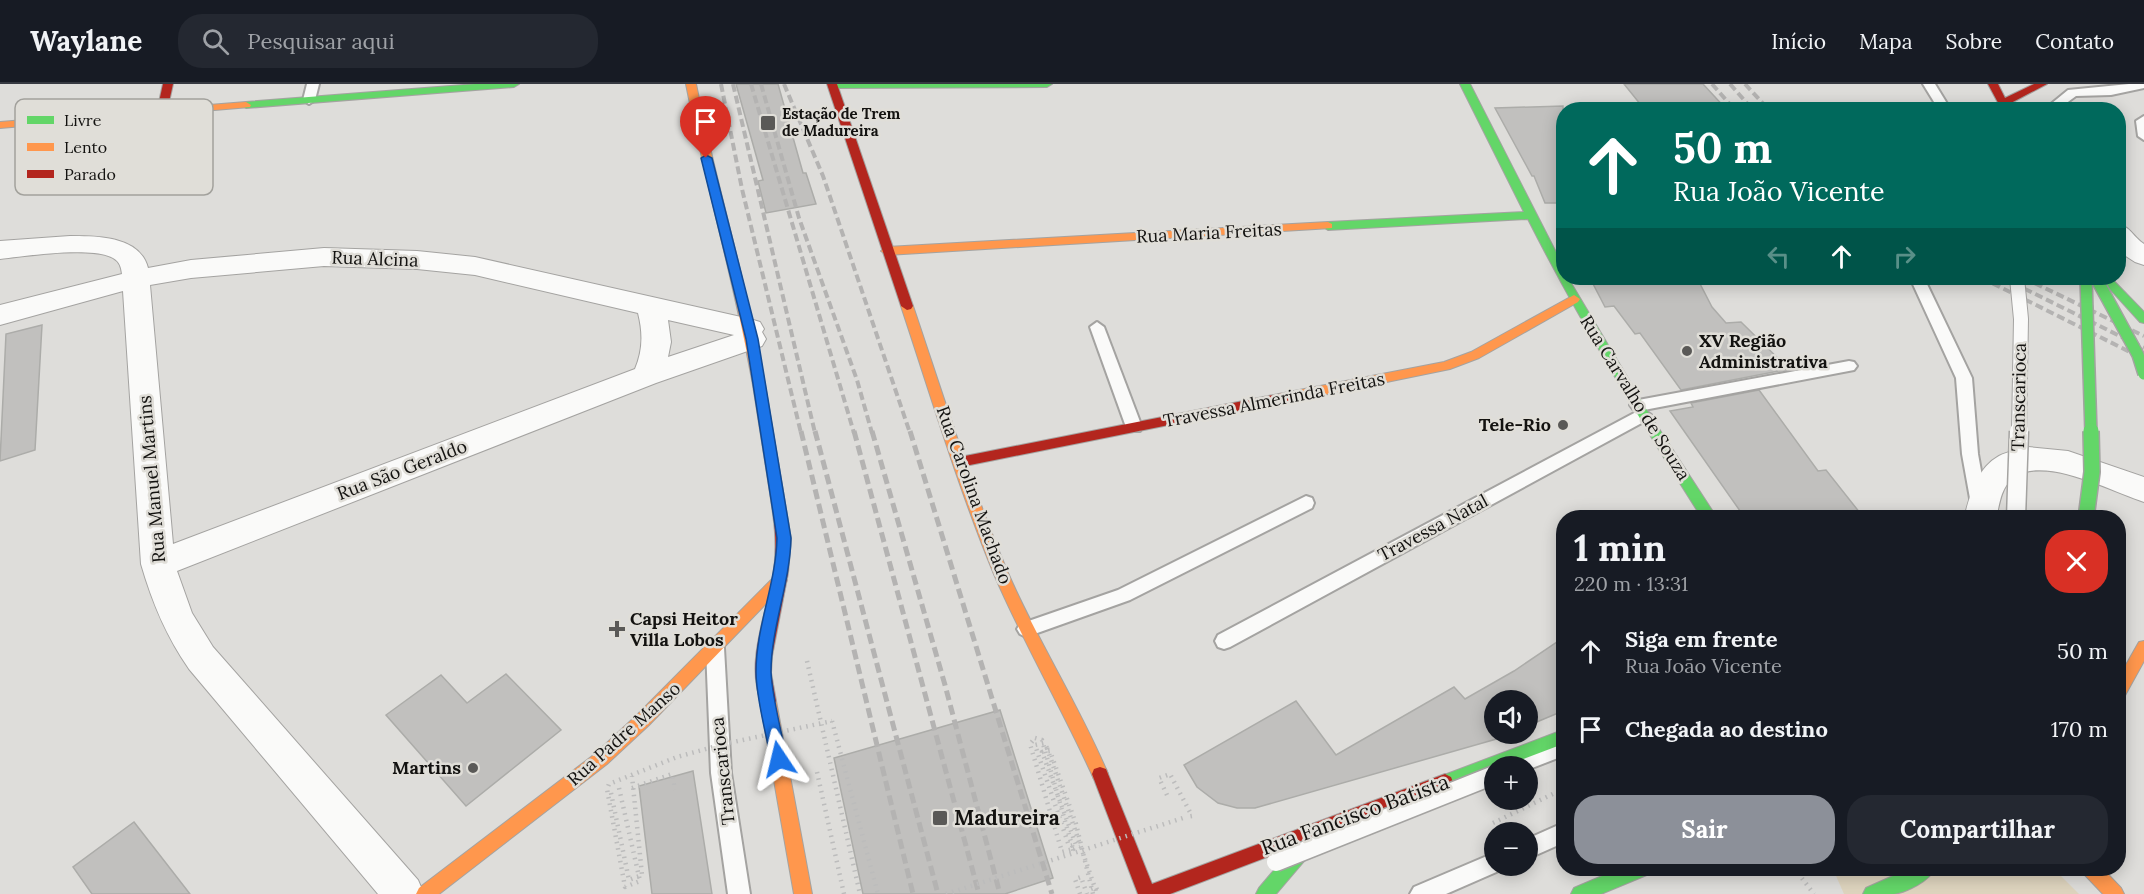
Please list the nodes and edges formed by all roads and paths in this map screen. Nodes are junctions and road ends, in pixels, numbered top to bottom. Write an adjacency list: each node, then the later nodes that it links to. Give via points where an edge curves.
1 (168, 84): 13 (main road)
2 (313, 84): 14 (lane)
3 (514, 84): 14 (main road)
4 (691, 84): 42 (main road)
5 (832, 84): 6 (main road); 27 (main road, Rua Carolina Machado)
6 (1047, 84)
7 (1465, 84): 24 (main road, Rua Carvalho de Souza)
8 (1929, 84): 15 (lane)
9 (1993, 84): 16 (main road)
10 (2042, 84): 17 (main road)
11 (2144, 84): 12 (lane, via 2110,91)
12 (2091, 87): 18 (lane, via 2064,92)
13 (165, 99)
14 (309, 100): 19 (main road)
15 (1940, 102)
16 (2004, 102)
17 (2013, 102)
18 (2056, 102)
19 (213, 107)
20 (2144, 120): 23 (lane)
21 (15, 124): 22 (main road)
22 (0, 125)
23 (2144, 136)
24 (1532, 215): 27 (main road, Rua Maria Freitas); 29 (main road, Rua Carvalho de Souza)
25 (2126, 243): 28 (street)
26 (0, 250): 30 (street, Rua Manuel Martins, via 110,246 132,260)
27 (887, 250): 48 (main road, Rua Carolina Machado)
28 (2144, 256)
29 (1556, 263)
30 (136, 279): 38 (street, Rua Alcina, via 191,269 324,257 417,260 475,266); 39 (street, Rua Alcina); 56 (street, Rua Manuel Martins)
31 (1567, 285): 37 (main road, Rua Carvalho de Souza)
32 (1920, 285): 52 (lane, via 1964,378)
33 (2018, 285): 54 (lane, Transcarioca, bridge, via 2021,319)
34 (2086, 285): 55 (main road, bridge, via 2092,472)
35 (2100, 285): 44 (main road, bridge, via 2138,355)
36 (2112, 285): 40 (main road)
37 (1574, 299): 46 (main road, Rua Carvalho de Souza); 47 (main road, Travessa Almerinda Freitas, via 1475,356 1446,366)
38 (651, 307): 42 (street, Rua Alcina); 45 (street, via 658,344)
39 (0, 315)
40 (2144, 319)
41 (1097, 327): 47 (lane)
42 (751, 334): 45 (street, Rua São Geraldo); 57 (main road, via 784,538)
43 (1849, 366): 46 (lane, Travessa Natal)
44 (2144, 374)
45 (646, 376): 56 (street, Rua São Geraldo)
46 (1641, 410): 51 (main road, Rua Carvalho de Souza); 59 (lane, Travessa Natal)
47 (1134, 427): 48 (main road, Travessa Almerinda Freitas)
48 (960, 462): 58 (main road, Rua Carolina Machado)
49 (2144, 490): 53 (street, via 2041,458 2007,466 1997,474)
50 (1306, 503): 58 (lane, via 1124,595)
51 (1705, 510)
52 (1979, 510)
53 (1982, 510)
54 (2017, 510)
55 (2087, 510)
56 (158, 564): 84 (street, Rua Manuel Martins, via 168,604 201,658)
57 (780, 580): 61 (main road, Rua Padre Manso); 87 (main road, via 767,637 764,674)
58 (1026, 629): 93 (main road, Rua Carolina Machado, via 1085,736)
59 (1224, 641)
60 (2144, 647): 63 (main road)
61 (715, 648): 85 (main road, Rua Padre Manso, via 601,759); 86 (lane, Transcarioca, via 721,773)
62 (807, 661): 89 (path)
63 (2126, 680)
64 (1556, 740): 73 (main road, Rua Fancisco Batista)
65 (1556, 750): 66 (lane)
66 (1538, 757)
67 (815, 763): 88 (path)
68 (1484, 779): 94 (lane, bridge)
69 (675, 790): 90 (path, bridge, via 672,774 632,788 642,875 629,880 611,791 619,788 640,881 625,887 606,789 609,784 696,752 832,721)
70 (1556, 792): 72 (path)
71 (1167, 795): 77 (path, bridge, via 1159,777 1170,774 1192,816)
72 (1495, 822)
73 (1320, 830): 93 (main road, Rua Fancisco Batista); 95 (main road)
74 (1556, 836): 75 (lane)
75 (1538, 844)
76 (1080, 847): 77 (path, bridge, via 1071,850 1062,852 1030,744 1032,739 1042,740 1044,746 1056,790 1068,833 1071,843); 83 (path, bridge); 83 (path, bridge, via 1047,748 1044,743 1035,745 1069,846 1076,844 1042,752 1050,751 1076,824)
77 (1074, 854): 91 (path, bridge)
78 (1484, 867): 96 (lane)
79 (1624, 876): 97 (main road)
80 (1800, 876): 98 (path)
81 (1914, 876): 99 (main road)
82 (2098, 876): 100 (main road)
83 (1093, 893): 92 (path, via 1081,877 1075,879)
84 (404, 894)
85 (425, 894)
86 (739, 894)
87 (803, 894)
88 (844, 894)
89 (860, 894)
90 (878, 894)
91 (946, 894)
92 (1080, 894)
93 (1147, 894)
94 (1201, 894)
95 (1265, 894)
96 (1421, 894)
97 (1580, 894)
98 (1814, 894)
99 (1872, 894)
100 (2115, 894)

